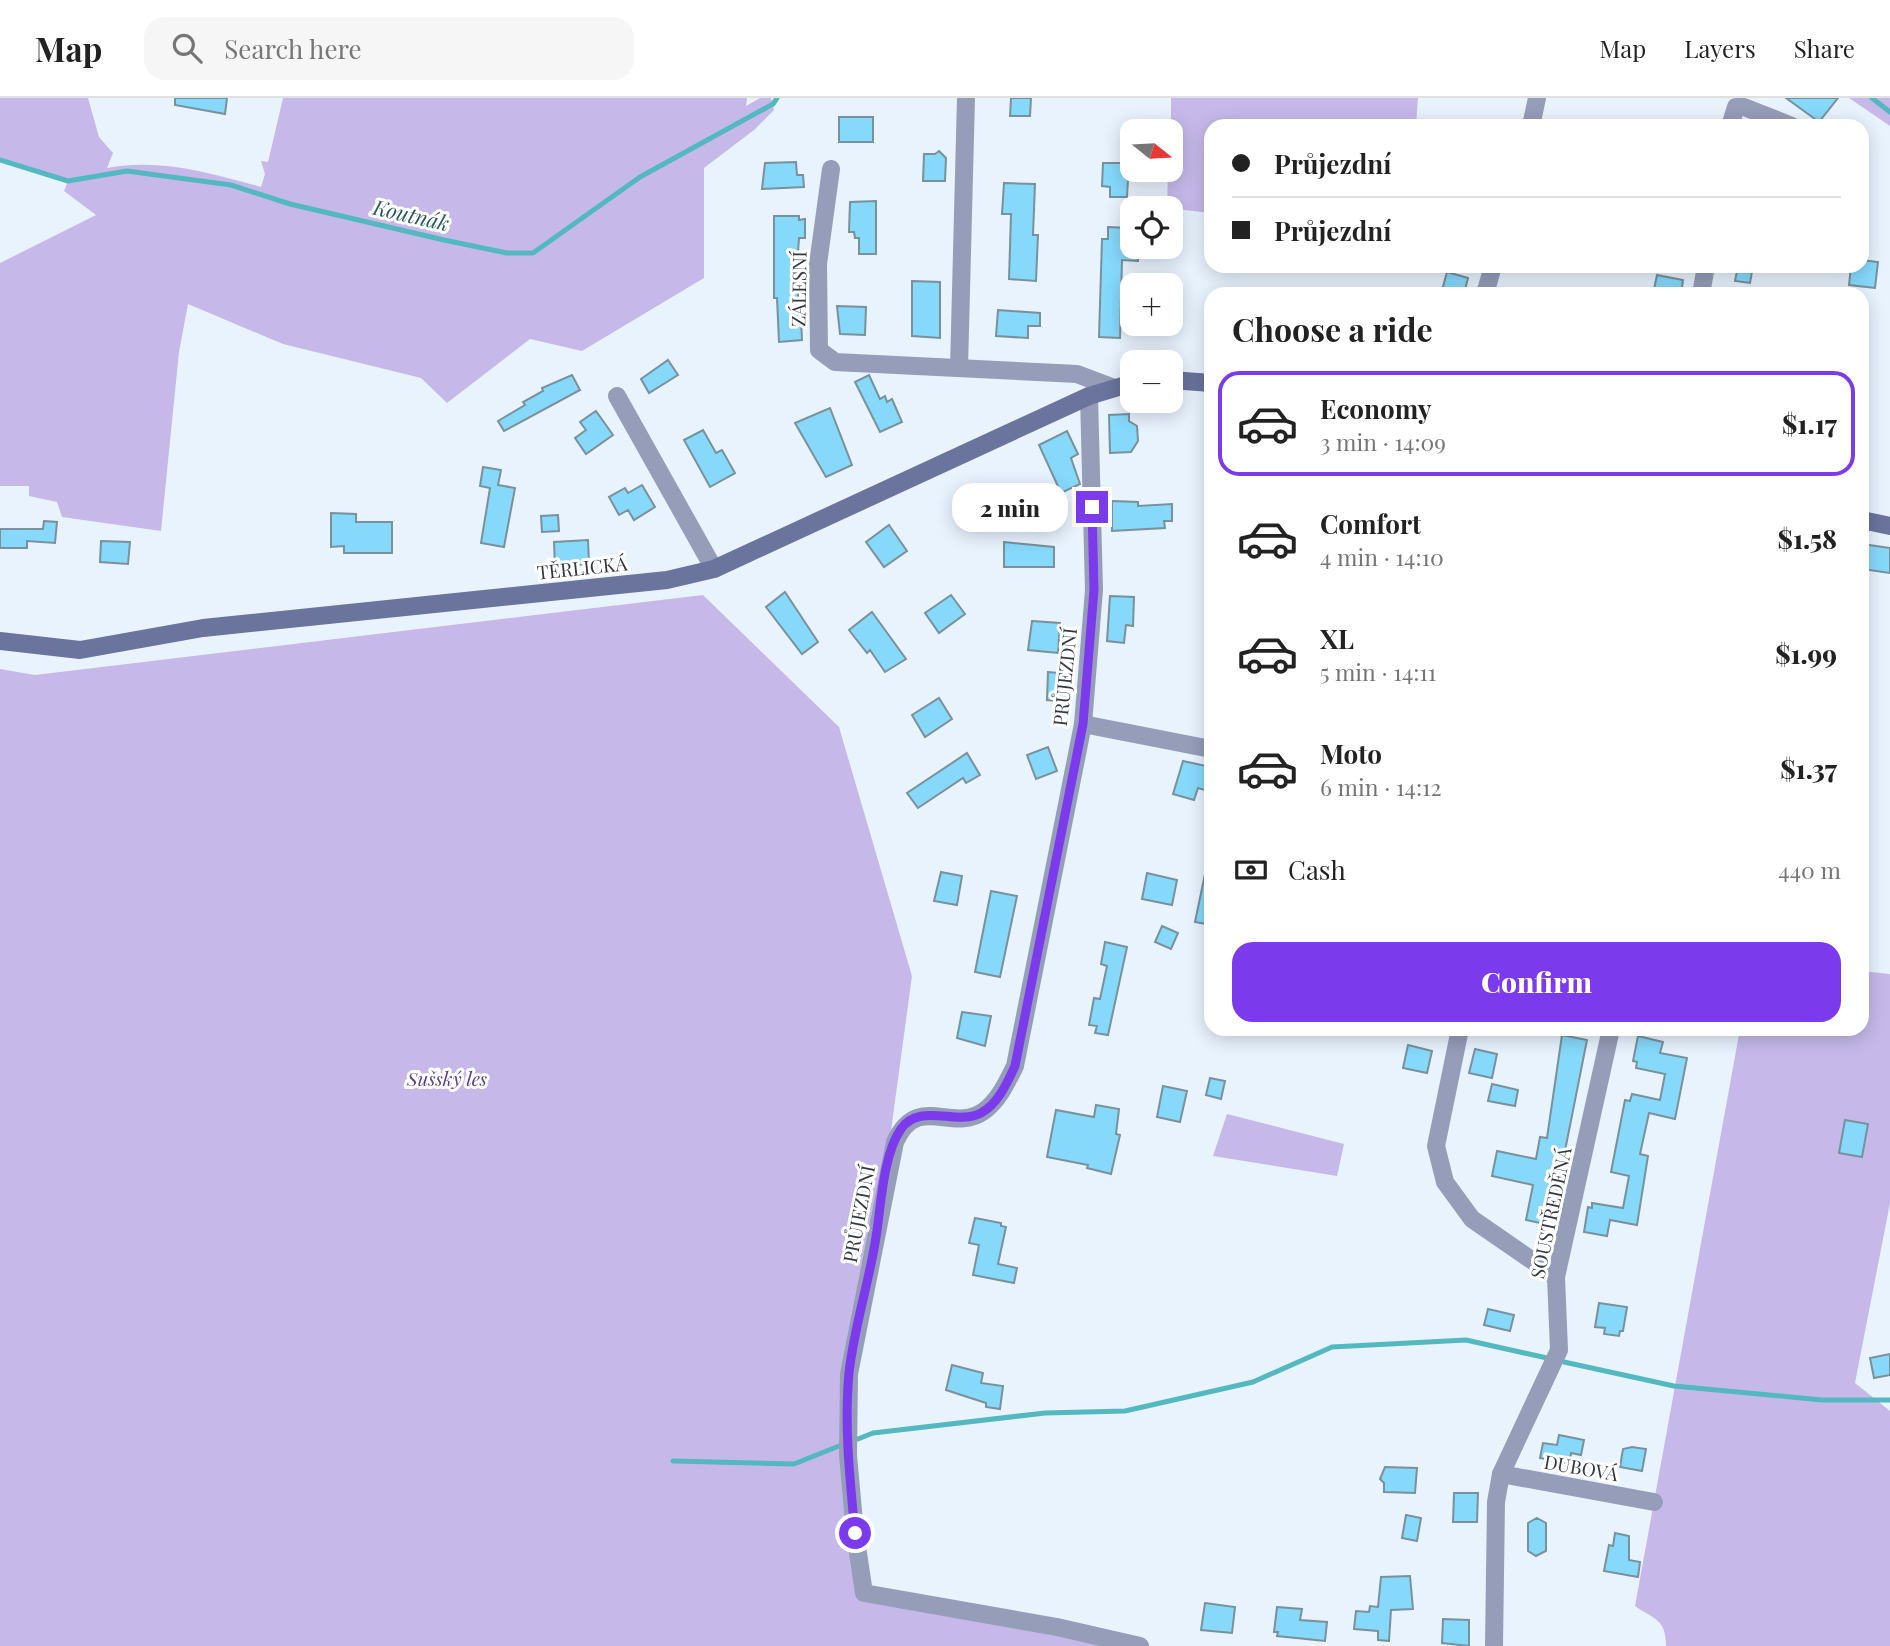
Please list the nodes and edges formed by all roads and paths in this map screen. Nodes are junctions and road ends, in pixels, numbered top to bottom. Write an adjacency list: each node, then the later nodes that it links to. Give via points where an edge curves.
1 (966, 98): 7 (street)
2 (1537, 98): 3 (street)
3 (1532, 119)
4 (1732, 119): 5 (street, via 1736,107)
5 (1774, 119)
6 (831, 169): 7 (street, ZÁLESNÍ, via 818,264 819,350 835,362)
7 (959, 368): 11 (street, ZÁLESNÍ, via 1077,374)
8 (1183, 381): 9 (main road)
9 (1204, 382)
10 (1120, 386): 11 (main road, TĚRLICKÁ)
11 (1114, 388): 13 (main road, TĚRLICKÁ)
12 (617, 396): 16 (street)
13 (1089, 396): 16 (main road, TĚRLICKÁ); 18 (street, PRŮJEZDNÍ, via 1094,590)
14 (1869, 522): 15 (main road)
15 (1890, 526)
16 (714, 569): 17 (main road, TĚRLICKÁ, via 667,580 203,628 80,650)
17 (0, 641)
18 (1083, 724): 19 (street); 25 (street, PRŮJEZDNÍ, via 1015,1066 995,1101 983,1112 960,1118 916,1117 902,1127 895,1142 849,1374 848,1455 864,1593)
19 (1204, 748)
20 (1453, 1036): 22 (street, via 1436,1146 1445,1182 1472,1219)
21 (1609, 1036): 22 (street, SOUSTŘEDĚNÁ)
22 (1556, 1277): 23 (street, SOUSTŘEDĚNÁ, via 1559,1350)
23 (1502, 1474): 24 (street, DUBOVÁ); 26 (street, SOUSTŘEDĚNÁ, via 1496,1502)
24 (1654, 1502)
25 (1140, 1646)
26 (1494, 1646)

